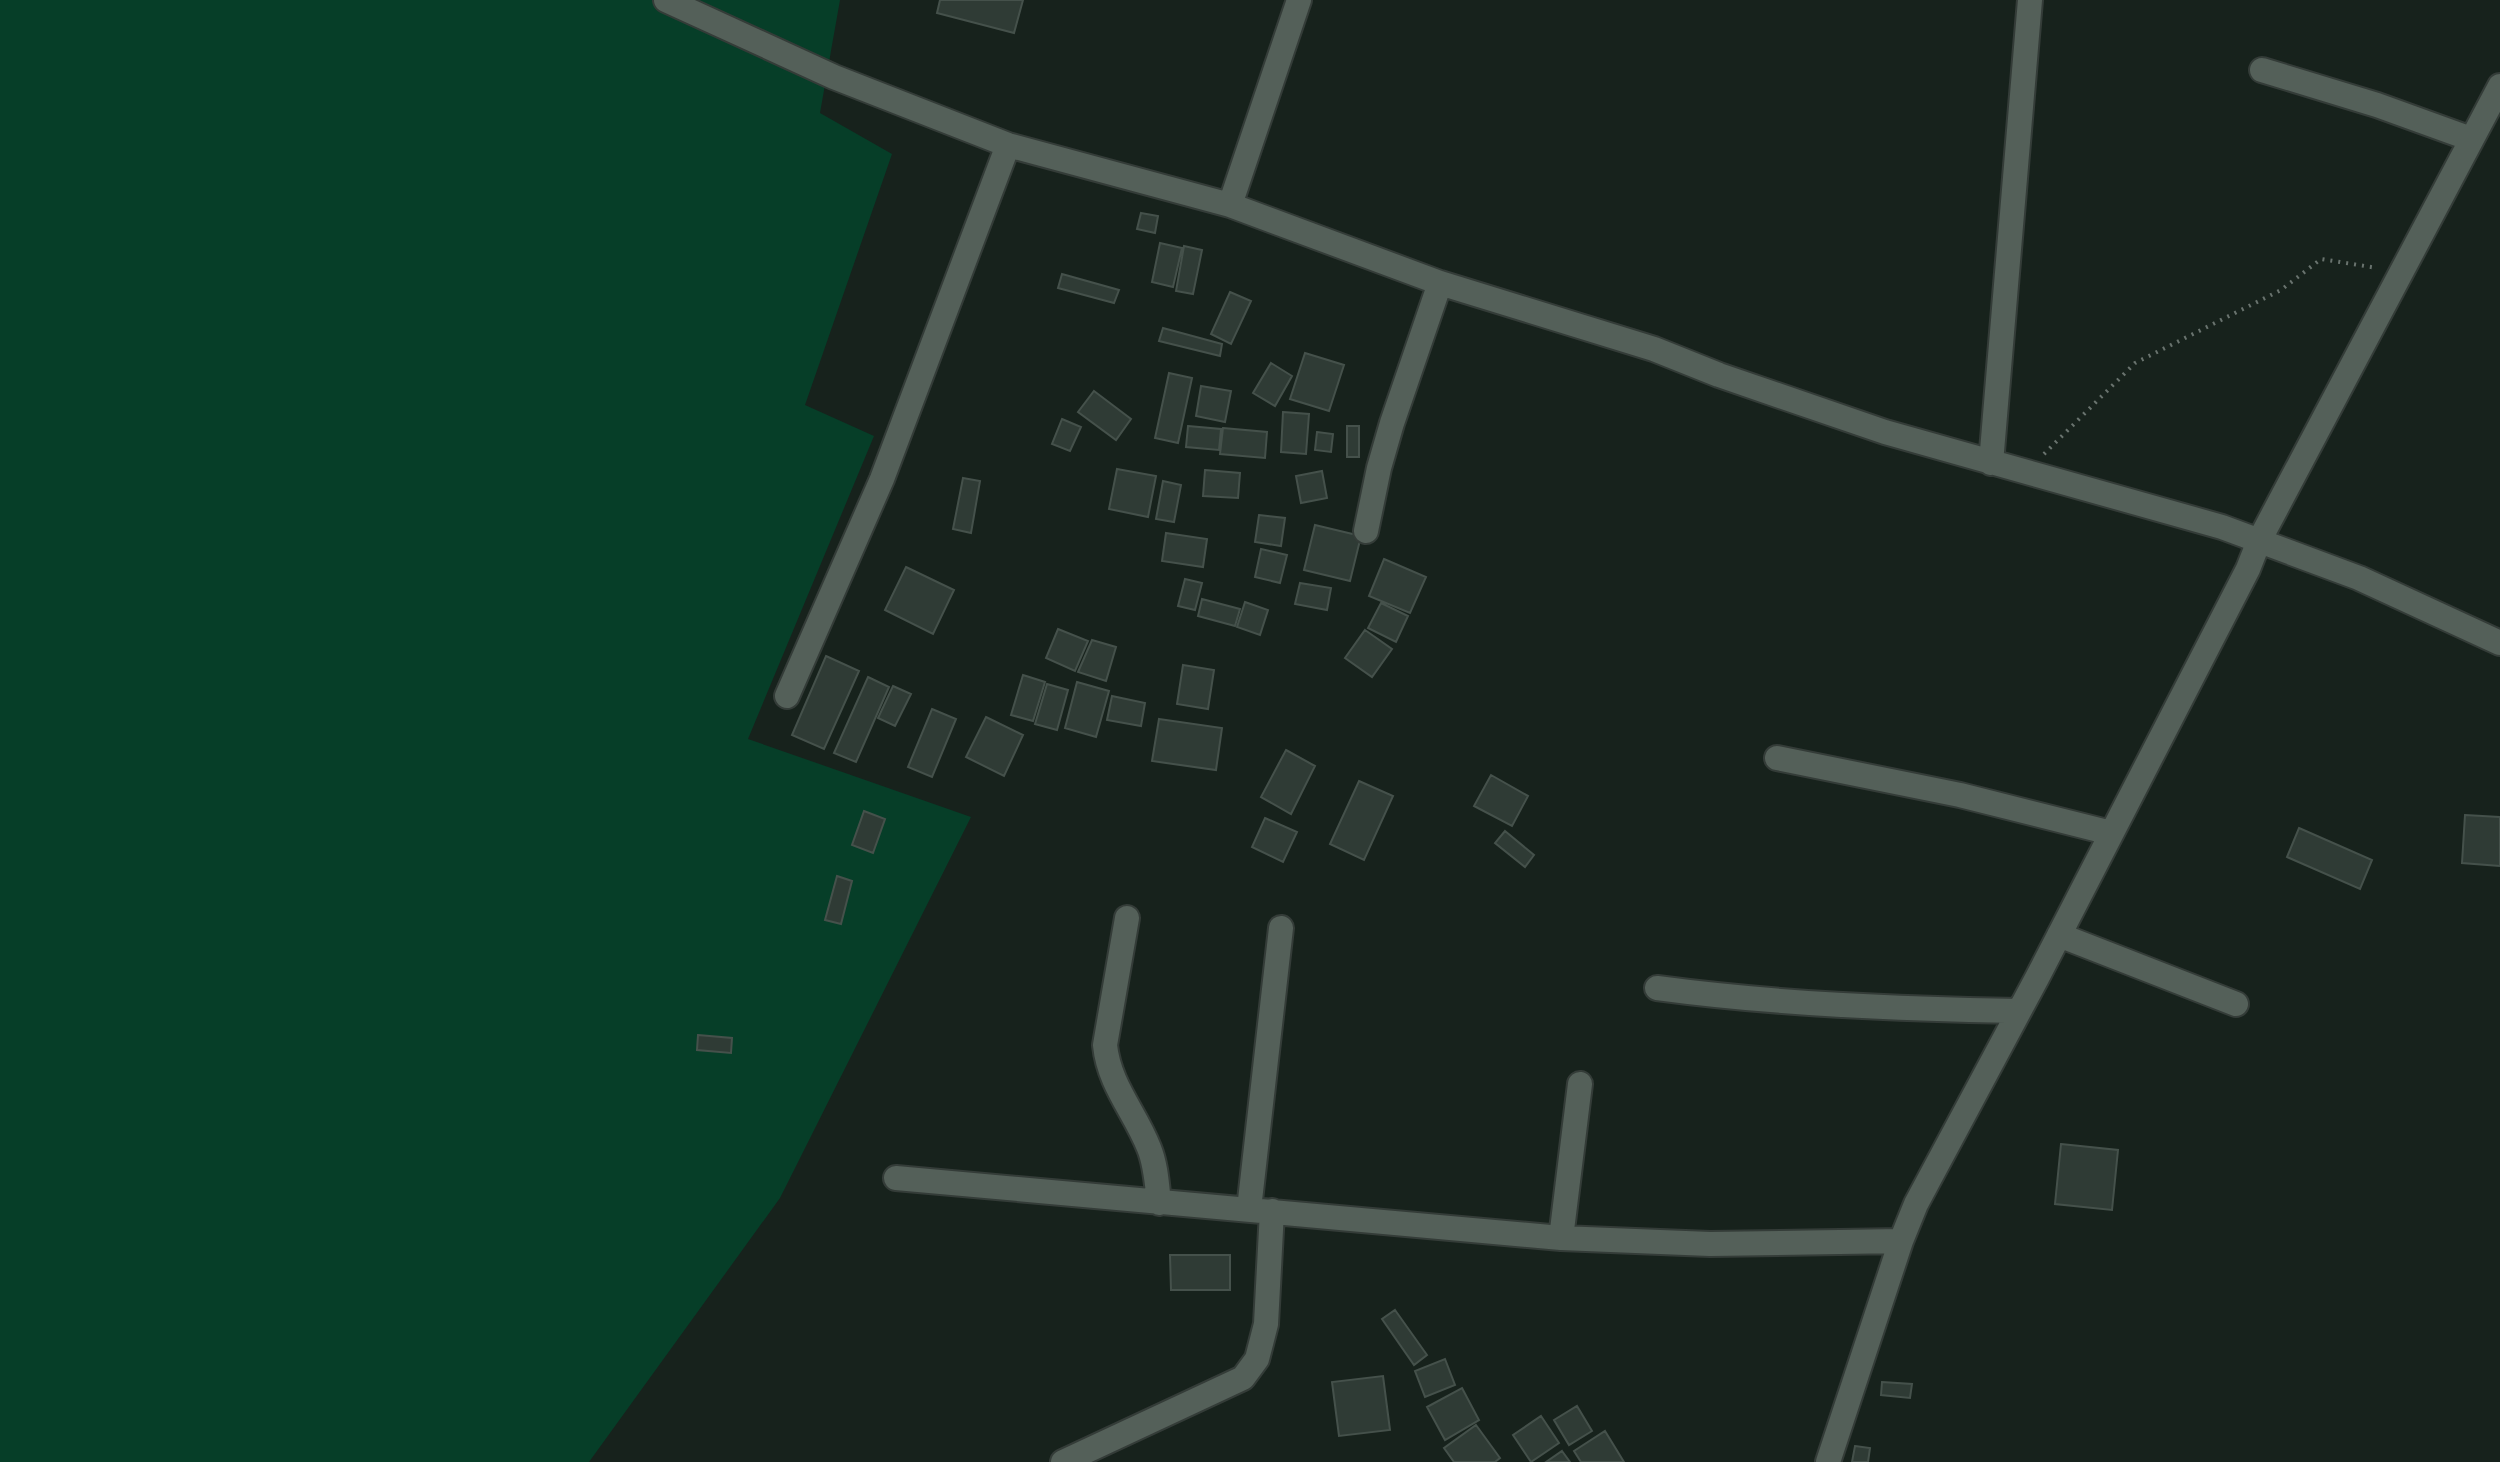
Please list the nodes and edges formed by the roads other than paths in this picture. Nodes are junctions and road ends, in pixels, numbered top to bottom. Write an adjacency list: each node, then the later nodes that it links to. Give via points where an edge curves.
1 (666, 0): 7 (street, via 834,77)
2 (1299, 0): 8 (street)
3 (2030, 0): 10 (street)
4 (2262, 70): 6 (street)
5 (2500, 86): 6 (street)
6 (2471, 139): 12 (street)
7 (1008, 145): 8 (street); 14 (street, via 882,479)
8 (1230, 205): 9 (street)
9 (1440, 283): 10 (street); 11 (street, via 1392,423)
10 (1991, 463): 12 (street)
11 (1366, 531)
12 (2259, 541): 13 (street, via 2359,578); 16 (street)
13 (2500, 643)
14 (787, 696)
15 (1777, 758): 16 (street)
16 (2111, 833): 19 (street)
17 (1127, 918): 25 (street, via 1105,1045 1115,1084 1150,1150)
18 (1281, 928): 26 (street)
19 (2059, 935): 21 (street); 22 (street)
20 (1657, 988): 22 (street, via 1804,1003)
21 (2236, 1004)
22 (2019, 1011): 28 (street)
23 (1580, 1084): 27 (street)
24 (896, 1178): 25 (street)
25 (1159, 1203): 26 (street)
26 (1261, 1210): 27 (street); 29 (street, via 1266,1324 1257,1359 1243,1378)
27 (1561, 1238): 28 (street, via 1710,1244)
28 (1901, 1241): 30 (street)
29 (1063, 1462)
30 (1828, 1462)

